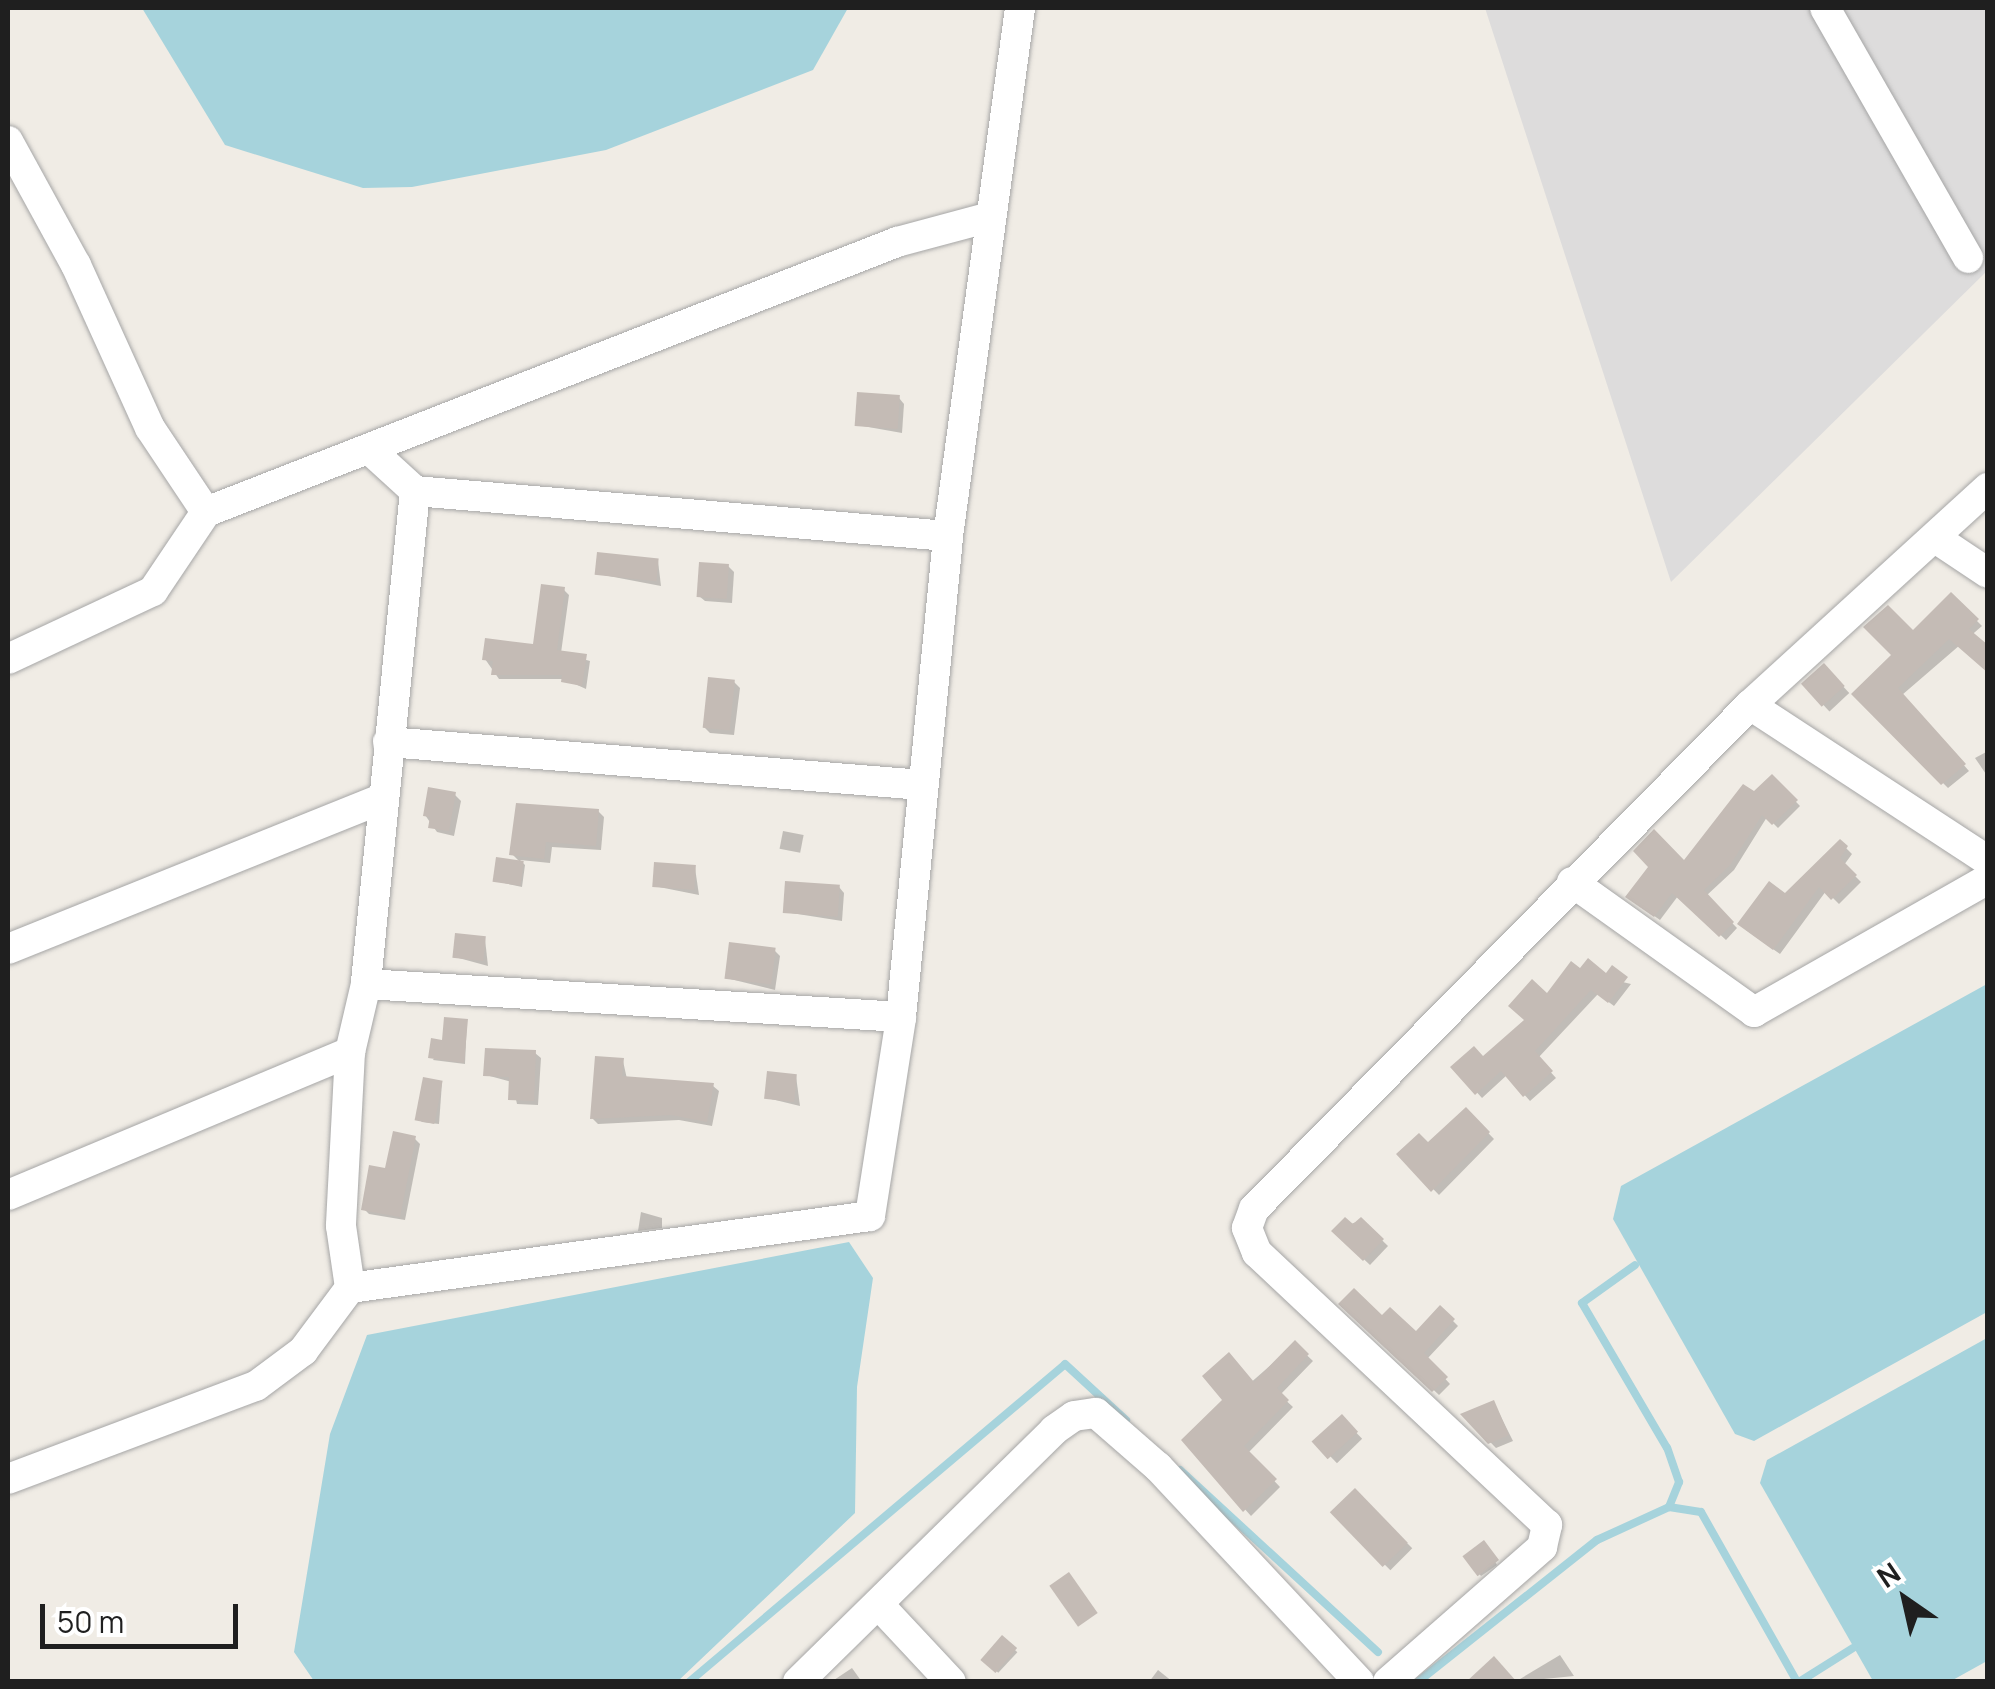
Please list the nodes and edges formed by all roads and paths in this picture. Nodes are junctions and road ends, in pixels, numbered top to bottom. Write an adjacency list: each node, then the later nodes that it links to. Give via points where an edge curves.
1 (1020, 8): 4 (street)
2 (1825, 8): 5 (street)
3 (8, 141): 9 (street, via 76,265 150,428)
4 (990, 217): 6 (street, via 898,242); 10 (street)
5 (1968, 258)
6 (369, 449): 8 (street); 9 (street)
7 (1988, 488): 11 (street)
8 (415, 491): 10 (street); 15 (street)
9 (206, 512): 13 (street, via 153,592)
10 (948, 536): 16 (street)
11 (1937, 540): 12 (street); 14 (street)
12 (1988, 573)
13 (8, 659)
14 (1750, 704): 18 (street); 20 (street)
15 (388, 742): 16 (street); 17 (street)
16 (922, 785): 23 (street)
17 (383, 798): 21 (street); 22 (street)
18 (1988, 862)
19 (1988, 879): 20 (street, via 1754,1012)
20 (1572, 882): 32 (street, via 1254,1209 1248,1228 1257,1252 1546,1525 1542,1546)
21 (8, 949)
22 (366, 984): 23 (street); 24 (street)
23 (901, 1017): 26 (street, via 870,1216)
24 (350, 1052): 25 (street); 26 (street, via 341,1226)
25 (8, 1195)
26 (350, 1288): 27 (street, via 304,1351 256,1386)
27 (8, 1478)
28 (879, 1606): 29 (street); 30 (street); 31 (street, via 1054,1430 1074,1416 1096,1413 1158,1468)
29 (798, 1682)
30 (951, 1682)
31 (1359, 1682)
32 (1388, 1682)

